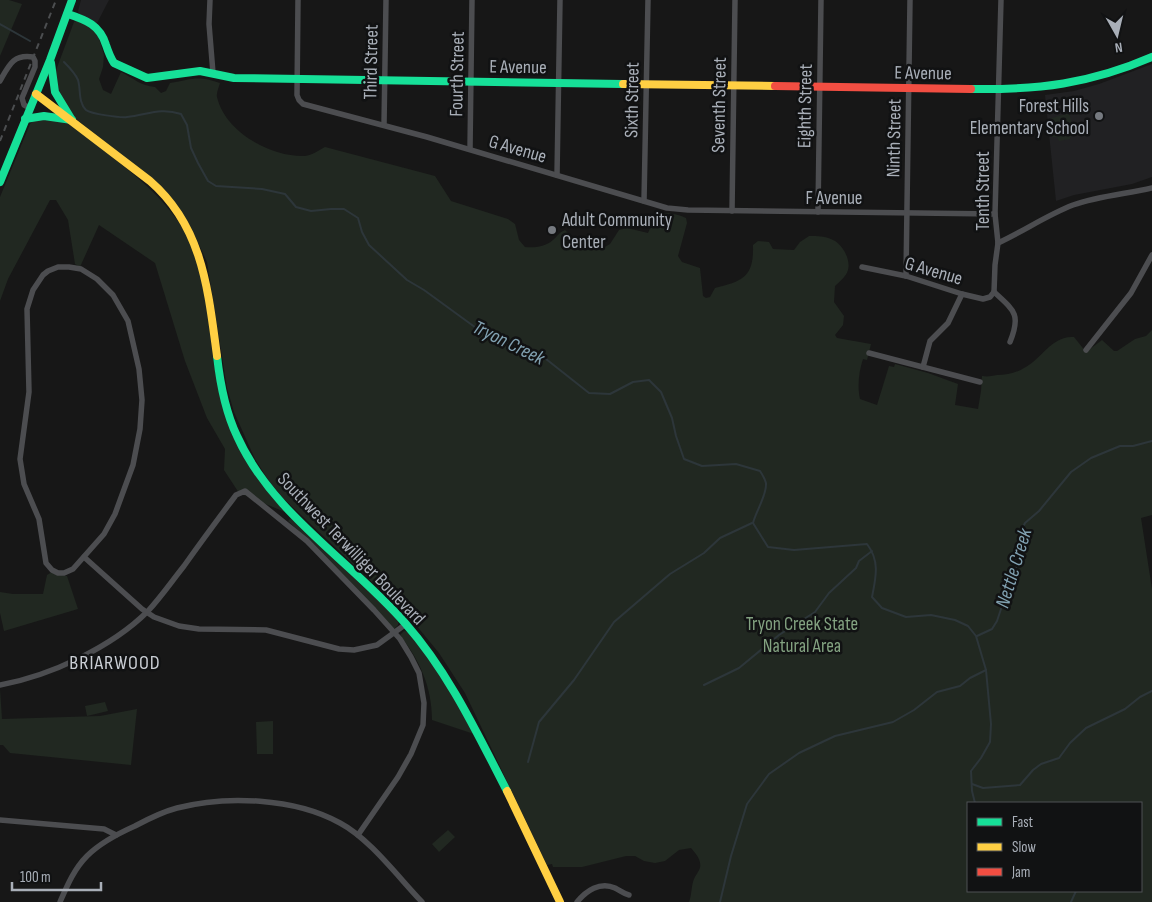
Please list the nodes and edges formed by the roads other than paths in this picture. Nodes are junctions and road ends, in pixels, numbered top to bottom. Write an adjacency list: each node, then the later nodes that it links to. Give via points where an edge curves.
1 (72, 0): 12 (main road)
2 (210, 0): 15 (street)
3 (298, 0): 16 (street)
4 (386, 0): 17 (street, Third Street)
5 (472, 0): 19 (street, Fourth Street)
6 (560, 0): 20 (street)
7 (648, 0): 21 (street, Sixth Street)
8 (735, 0): 22 (street, Seventh Street)
9 (821, 0): 23 (street, Eighth Street)
10 (910, 0): 24 (street, Ninth Street)
11 (1001, 0): 25 (street, Tenth Street)
12 (68, 14): 14 (main road); 15 (main road, E Avenue, via 98,28 112,61 142,77 200,71)
13 (1152, 57): 25 (main road, E Avenue, via 1091,80 1050,87)
14 (50, 60): 26 (main road); 29 (main road, via 55,92)
15 (213, 73): 16 (main road, E Avenue, via 234,78)
16 (297, 79): 17 (main road, E Avenue); 30 (street, G Avenue, via 299,100 303,104)
17 (384, 80): 19 (main road, E Avenue); 30 (street, Third Street)
18 (0, 81): 27 (street, via 16,58 35,59 36,67 22,98 24,105)
19 (471, 81): 20 (main road, E Avenue); 31 (street, Fourth Street)
20 (559, 83): 21 (main road, E Avenue); 32 (street)
21 (646, 84): 22 (main road, E Avenue); 35 (street, Sixth Street)
22 (734, 85): 23 (main road, E Avenue); 36 (street, Seventh Street)
23 (820, 87): 24 (main road, E Avenue); 37 (street, Eighth Street)
24 (909, 88): 25 (main road, E Avenue); 38 (street, Ninth Street)
25 (998, 89): 39 (street, Tenth Street)
26 (36, 94): 27 (main road); 29 (main road, Southwest Terwilliger Boulevard)
27 (30, 108): 28 (main road)
28 (25, 119): 29 (main road, via 44,116); 33 (main road)
29 (72, 120): 53 (main road, Southwest Terwilliger Boulevard, via 156,186 191,235 204,274 223,392 247,456 280,500)
30 (384, 125): 31 (street, G Avenue)
31 (470, 150): 32 (street, G Avenue)
32 (557, 175): 35 (street, G Avenue)
33 (0, 182)
34 (1152, 188): 40 (street, via 1072,206)
35 (644, 201): 36 (street, G Avenue, via 674,209)
36 (732, 211): 37 (street, F Avenue)
37 (818, 212): 38 (street, F Avenue)
38 (907, 213): 39 (street, F Avenue); 43 (street, Ninth Street)
39 (995, 214): 40 (street, Tenth Street)
40 (998, 243): 44 (street, Tenth Street)
41 (1152, 255): 47 (street, via 1132,292)
42 (862, 267): 43 (street, G Avenue)
43 (906, 276): 45 (street, G Avenue)
44 (994, 292): 45 (street, G Avenue, via 986,298); 46 (street, via 1014,313 1016,327)
45 (962, 294): 49 (street, via 948,324 930,341)
46 (1010, 342)
47 (1086, 350)
48 (869, 352): 49 (street)
49 (923, 367): 50 (street)
50 (980, 382)
51 (84, 557): 51 (street, via 110,525 127,483 140,429 142,388 128,321 113,295 97,279 81,270 58,267 44,275 33,290 27,309 29,392 21,466 24,484 39,519 49,567 64,573); 52 (street)
52 (146, 612): 54 (street, via 185,628 266,630 349,650 371,647); 54 (street, via 236,495 243,491 298,534); 55 (street, via 114,637 75,660 27,679)
53 (406, 624): 54 (street); 62 (main road, Southwest Terwilliger Boulevard, via 438,664 456,694)
54 (394, 634): 58 (street, via 419,673 424,703 423,725 398,777)
55 (0, 685)
56 (0, 820): 57 (street, via 104,829)
57 (116, 835): 58 (street, via 178,808 207,802 254,801 319,813); 60 (street, via 83,861)
58 (358, 835): 61 (street)
59 (630, 896): 63 (street, via 604,886 586,892)
60 (60, 902)
61 (422, 902)
62 (560, 902)
63 (577, 902)

